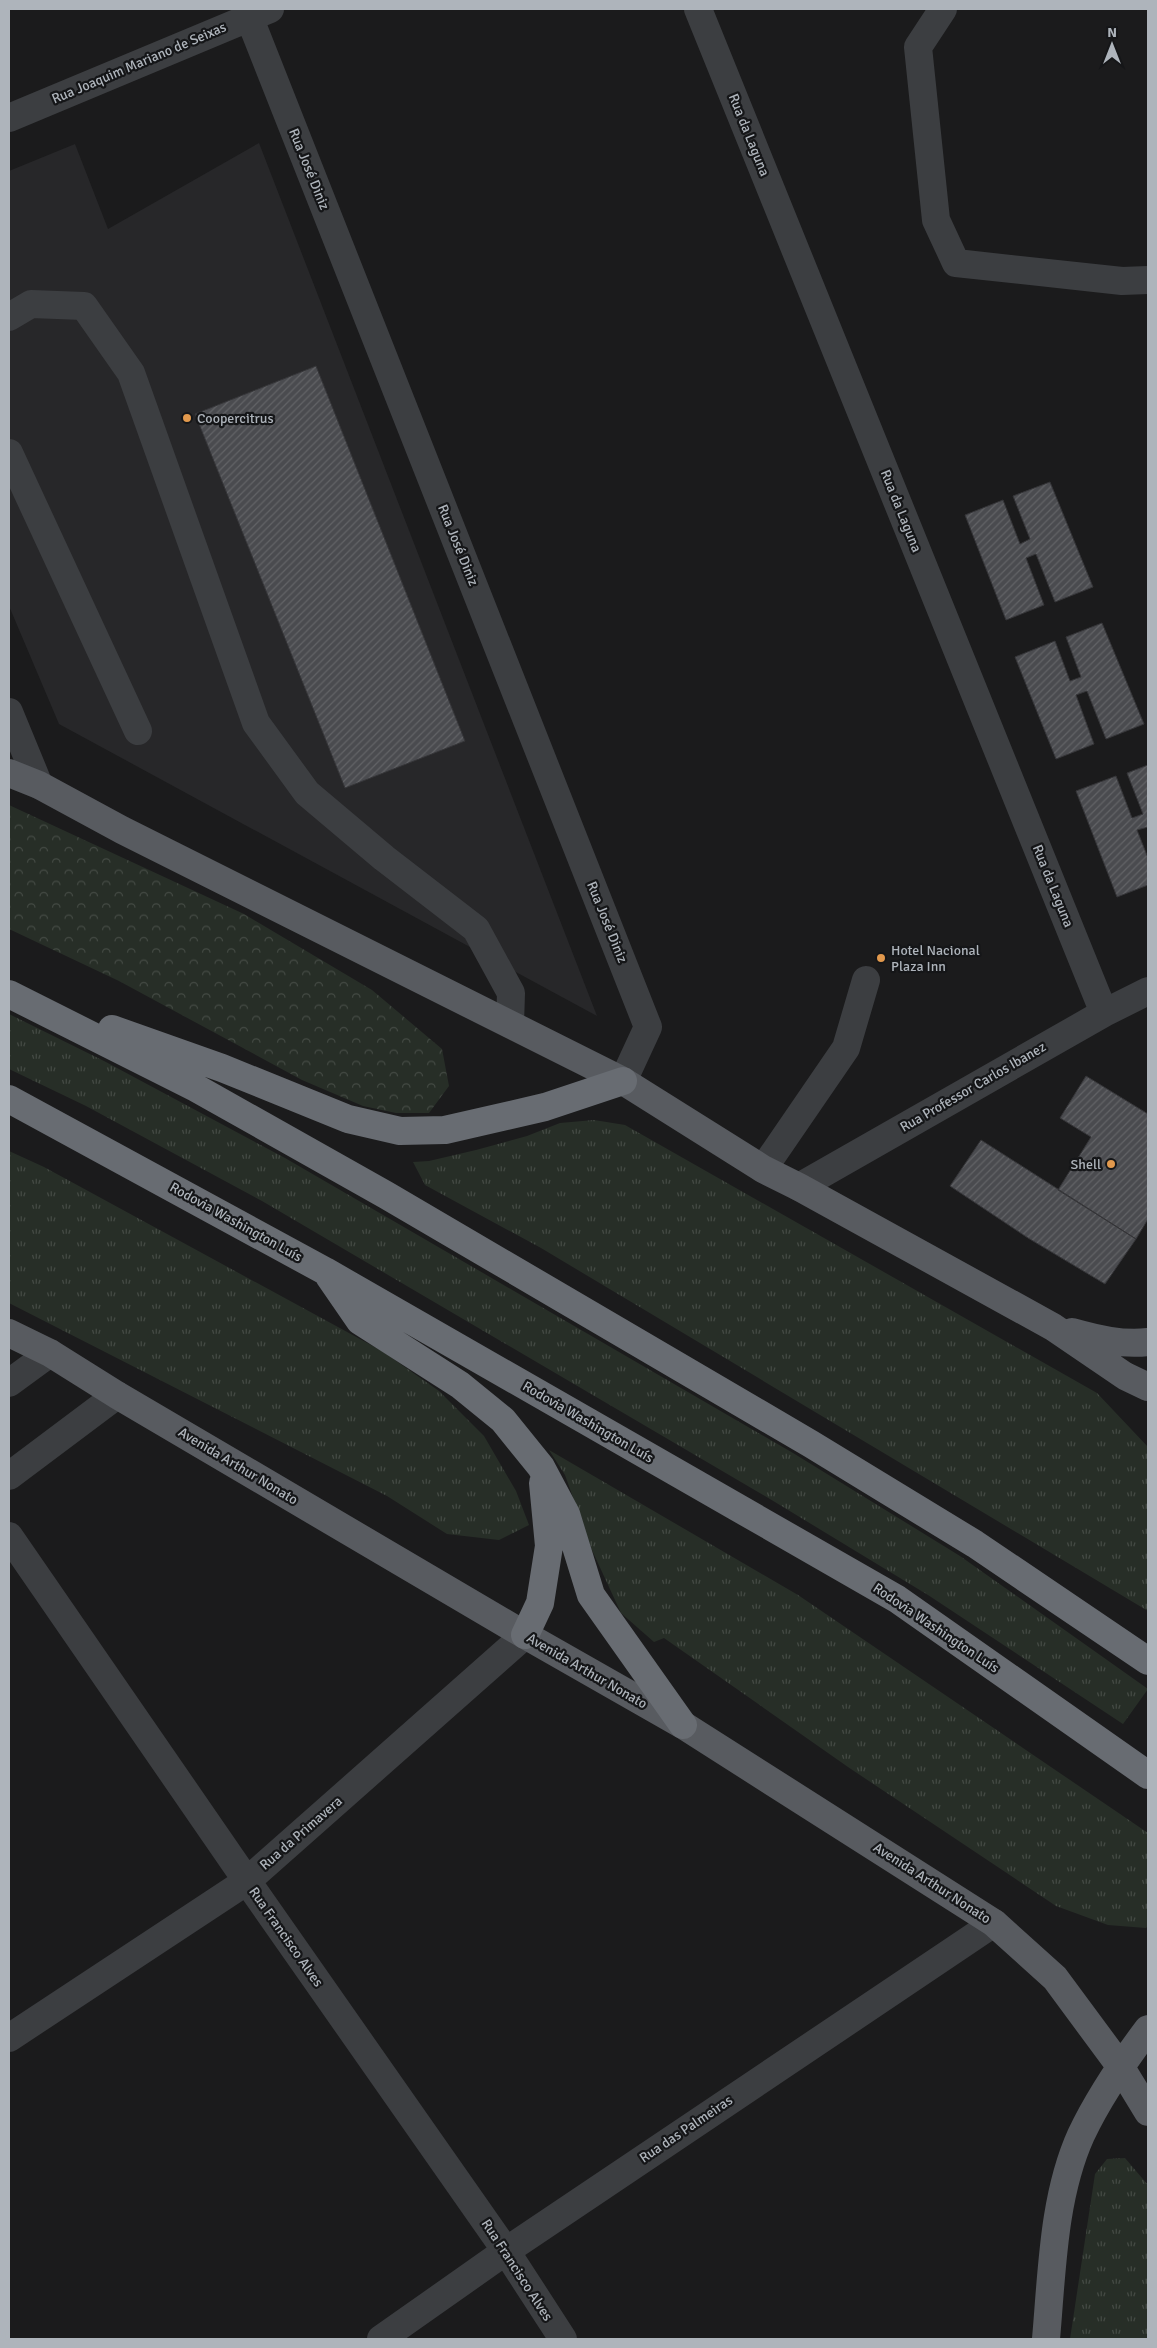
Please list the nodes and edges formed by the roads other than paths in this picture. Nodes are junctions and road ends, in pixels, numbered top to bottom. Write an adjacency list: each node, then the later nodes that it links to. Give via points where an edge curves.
1 (698, 9): 15 (street, Rua da Laguna)
2 (943, 9): 5 (street, via 918,47 936,220 956,263 1122,281)
3 (255, 11): 4 (street, Rua Joaquim Mariano de Seixas); 17 (street, Rua José Diniz, via 648,1027)
4 (9, 118)
5 (1148, 280)
6 (9, 317): 16 (street, via 32,304 84,306 131,373 256,723 307,793 476,929 511,992)
7 (9, 453): 9 (street)
8 (9, 712): 11 (street)
9 (138, 731)
10 (9, 773): 11 (main road)
11 (39, 785): 16 (main road, via 122,830)
12 (866, 980): 19 (street, via 846,1048)
13 (1148, 991): 15 (street, Rua Professor Carlos Ibanez)
14 (9, 992): 17 (highway, via 222,1068 348,1119 400,1131 445,1130 545,1107); 33 (highway, via 196,1088 386,1195 811,1444 975,1544)
15 (1104, 1013): 20 (street, Rua Professor Carlos Ibanez)
16 (510, 1024): 17 (main road)
17 (623, 1081): 19 (main road)
18 (9, 1099): 21 (highway, Rodovia Washington Luís)
19 (763, 1169): 20 (main road)
20 (799, 1186): 22 (main road)
21 (325, 1271): 29 (highway, via 360,1321 460,1385 503,1420); 35 (highway, Rodovia Washington Luís, via 897,1599)
22 (1054, 1327): 24 (main road, via 1104,1340); 27 (main road, via 1125,1376)
23 (9, 1332): 25 (main road, Avenida Arthur Nonato)
24 (1148, 1342)
25 (50, 1353): 26 (street); 28 (main road, Avenida Arthur Nonato)
26 (9, 1383)
27 (1148, 1387)
28 (117, 1395): 30 (street); 32 (main road, Avenida Arthur Nonato)
29 (541, 1467): 32 (highway, via 549,1546 540,1603); 34 (highway, via 566,1514 591,1595)
30 (9, 1476)
31 (9, 1536): 36 (street, Rua Francisco Alves)
32 (525, 1635): 34 (main road, Avenida Arthur Nonato); 36 (street, Rua da Primavera)
33 (1148, 1661)
34 (683, 1725): 37 (main road, Avenida Arthur Nonato)
35 (1148, 1775)
36 (247, 1881): 39 (street, Rua da Primavera); 42 (street, Rua Francisco Alves)
37 (994, 1923): 40 (main road, Avenida Arthur Nonato, via 1055,1978); 42 (street, Rua das Palmeiras)
38 (1148, 2029): 40 (main road)
39 (9, 2038)
40 (1120, 2066): 41 (main road, Avenida Arthur Nonato); 45 (main road, via 1081,2135 1067,2174 1057,2226)
41 (1148, 2112)
42 (506, 2250): 43 (street, Rua das Palmeiras); 44 (street, Rua Francisco Alves)
43 (381, 2339)
44 (563, 2339)
45 (1046, 2339)

